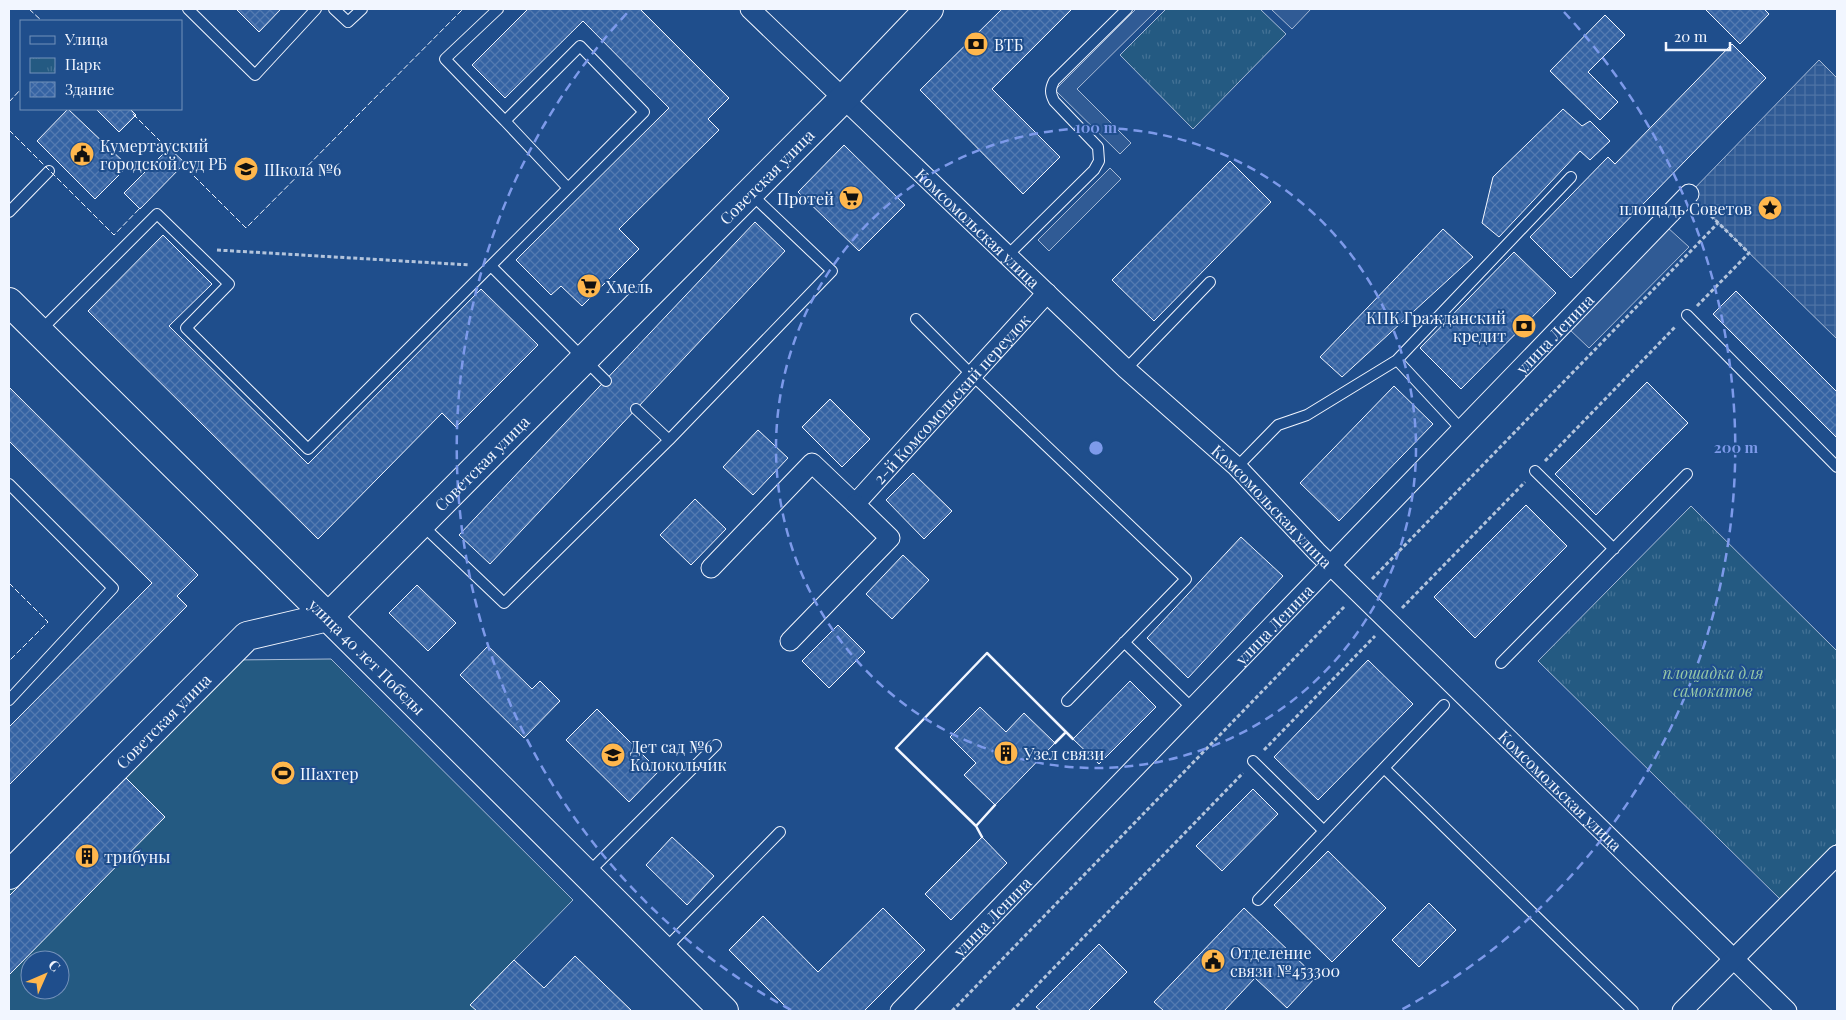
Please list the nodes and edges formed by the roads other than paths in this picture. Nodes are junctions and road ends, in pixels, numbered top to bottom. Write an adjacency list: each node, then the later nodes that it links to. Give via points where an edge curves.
1 (188, 9): 2 (lane, via 255,75)
2 (316, 9)
3 (334, 9): 4 (lane, via 348,22)
4 (362, 9)
5 (498, 9): 10 (lane, via 445,59)
6 (750, 9): 9 (street, Комсомольская улица)
7 (929, 9): 9 (street, Советская улица)
8 (1127, 9): 17 (lane, via 1054,81 1050,91 1054,101 1098,147 1099,161 1094,170)
9 (844, 98): 14 (street, Советская улица); 17 (street, Комсомольская улица)
10 (505, 121): 13 (lane); 13 (lane, via 580,46 644,112)
11 (49, 171): 16 (lane)
12 (1571, 177): 26 (lane)
13 (568, 188): 18 (lane)
14 (750, 193): 25 (street, Советская улица); 32 (lane, via 832,271)
15 (1689, 194): 31 (street, улица Ленина)
16 (9, 212)
17 (1008, 256): 20 (street, Комсомольская улица)
18 (491, 266): 24 (lane, via 308,449 186,328 229,284 157,214); 25 (lane)
19 (1210, 282): 27 (lane)
20 (1047, 293): 27 (street, Комсомольская улица); 28 (street, 2-й Комсомольский переулок)
21 (9, 302): 24 (street, улица 40 лет Победы)
22 (1687, 315): 34 (lane)
23 (916, 319): 28 (lane)
24 (39, 332): 43 (street, улица 40 лет Победы)
25 (584, 360): 29 (lane); 39 (street, Советская улица)
26 (1397, 360): 31 (lane); 33 (lane, via 1307,415 1278,425)
27 (1126, 369): 33 (street, Комсомольская улица)
28 (972, 375): 38 (street, 2-й Комсомольский переулок); 45 (lane, via 1186,578)
29 (606, 381)
30 (636, 409): 32 (lane)
31 (1460, 429): 41 (street, улица Ленина)
32 (669, 440): 39 (lane, via 504,603)
33 (1237, 467): 41 (street, Комсомольская улица)
34 (1837, 467)
35 (1535, 471): 40 (lane)
36 (1687, 474): 40 (lane)
37 (9, 484): 47 (lane, via 114,588)
38 (855, 504): 42 (street, via 812,463); 44 (street, via 890,538)
39 (421, 524): 43 (street, Советская улица)
40 (1614, 549): 46 (lane)
41 (1331, 566): 50 (street, улица Ленина); 61 (street, Комсомольская улица)
42 (711, 568)
43 (328, 617): 57 (street, улица 40 лет Победы); 58 (street, Советская улица, via 247,636)
44 (790, 641)
45 (1124, 642): 48 (lane); 50 (lane)
46 (1500, 663)
47 (9, 700)
48 (1067, 701)
49 (1444, 705): 53 (lane)
50 (1193, 709): 63 (street, улица Ленина)
51 (716, 745): 57 (lane)
52 (1253, 762): 54 (lane)
53 (1384, 768): 54 (lane); 64 (lane)
54 (1324, 831): 59 (lane)
55 (780, 832): 60 (lane)
56 (1837, 855): 61 (street)
57 (586, 874): 60 (street, улица 40 лет Победы)
58 (9, 875)
59 (1258, 900)
60 (663, 951): 62 (street, улица 40 лет Победы)
61 (1733, 959): 65 (street); 66 (street, Комсомольская улица)
62 (724, 1011)
63 (900, 1011)
64 (1633, 1011)
65 (1682, 1011)
66 (1787, 1011)

